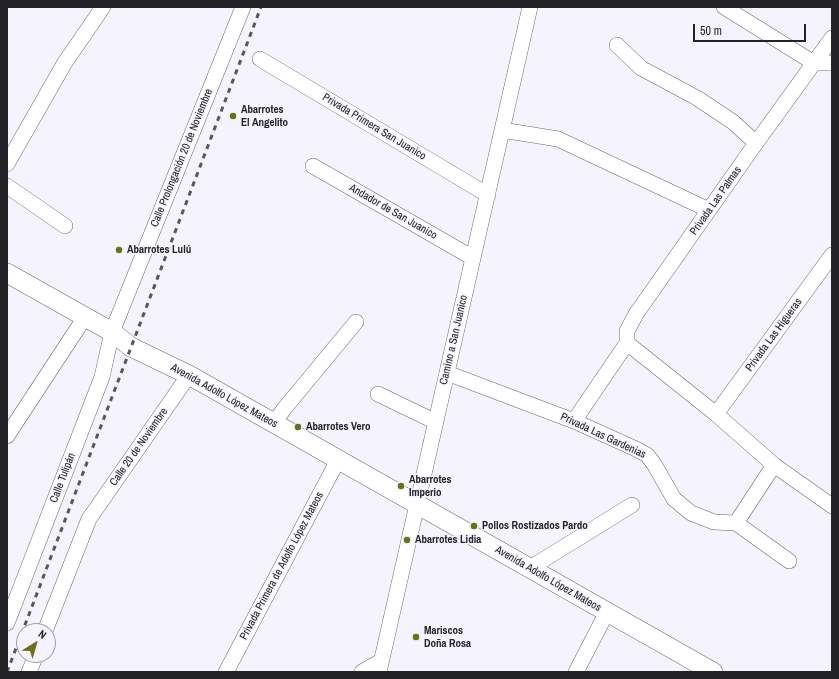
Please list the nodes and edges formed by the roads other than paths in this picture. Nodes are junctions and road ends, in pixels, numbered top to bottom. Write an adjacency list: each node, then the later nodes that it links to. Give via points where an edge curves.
1 (102, 7): 12 (street, via 64,64)
2 (243, 7): 23 (street, Calle Prolongación 20 de Noviembre)
3 (530, 7): 10 (street, Camino a San Juanico)
4 (724, 7): 8 (street)
5 (832, 38): 8 (street, Privada Las Palmas)
6 (617, 45): 11 (street, via 641,68 703,102 733,122)
7 (260, 59): 15 (street, Privada Primera San Juanico)
8 (814, 63): 9 (street); 11 (street, Privada Las Palmas)
9 (832, 63)
10 (502, 130): 15 (street, Camino a San Juanico); 16 (street, via 558,139)
11 (756, 143): 16 (street, Privada Las Palmas)
12 (7, 164)
13 (313, 166): 19 (street, Andador de San Juanico)
14 (7, 186): 17 (street)
15 (488, 195): 19 (street, Camino a San Juanico)
16 (709, 210): 24 (street, Privada Las Palmas, via 636,314 627,331)
17 (65, 226)
18 (832, 255): 28 (street, Privada Las Higueras)
19 (473, 258): 25 (street, Camino a San Juanico)
20 (7, 272): 21 (street, Avenida Adolfo López Mateos)
21 (85, 317): 23 (street, Avenida Adolfo López Mateos); 32 (street)
22 (356, 322): 31 (street)
23 (112, 332): 26 (street, Avenida Adolfo López Mateos, via 131,347); 42 (street, Calle Tulipán, via 102,377)
24 (627, 343): 28 (street); 29 (street)
25 (447, 373): 29 (street, Privada Las Gardenias); 30 (street, Camino a San Juanico)
26 (189, 375): 31 (street, Avenida Adolfo López Mateos); 43 (street, Calle 20 de Noviembre, via 89,519)
27 (378, 394): 30 (street)
28 (716, 414): 34 (street)
29 (574, 421): 38 (street, Privada Las Gardenias, via 647,455 674,498 691,513 714,522)
30 (436, 422): 35 (street, Camino a San Juanico)
31 (274, 423): 33 (street, Avenida Adolfo López Mateos)
32 (7, 435)
33 (338, 460): 35 (street, Avenida Adolfo López Mateos); 45 (street, Privada Primera de Adolfo López Mateos)
34 (774, 465): 37 (street); 38 (street)
35 (417, 505): 40 (street, Avenida Adolfo López Mateos); 44 (street, Camino a San Juanico)
36 (632, 505): 40 (street)
37 (832, 506)
38 (736, 523): 39 (street)
39 (789, 561)
40 (530, 568): 41 (street, Avenida Adolfo López Mateos)
41 (607, 612): 47 (street); 48 (street, Avenida Adolfo López Mateos)
42 (7, 623)
43 (48, 623)
44 (380, 667): 46 (street)
45 (226, 672)
46 (362, 672)
47 (576, 672)
48 (713, 672)

